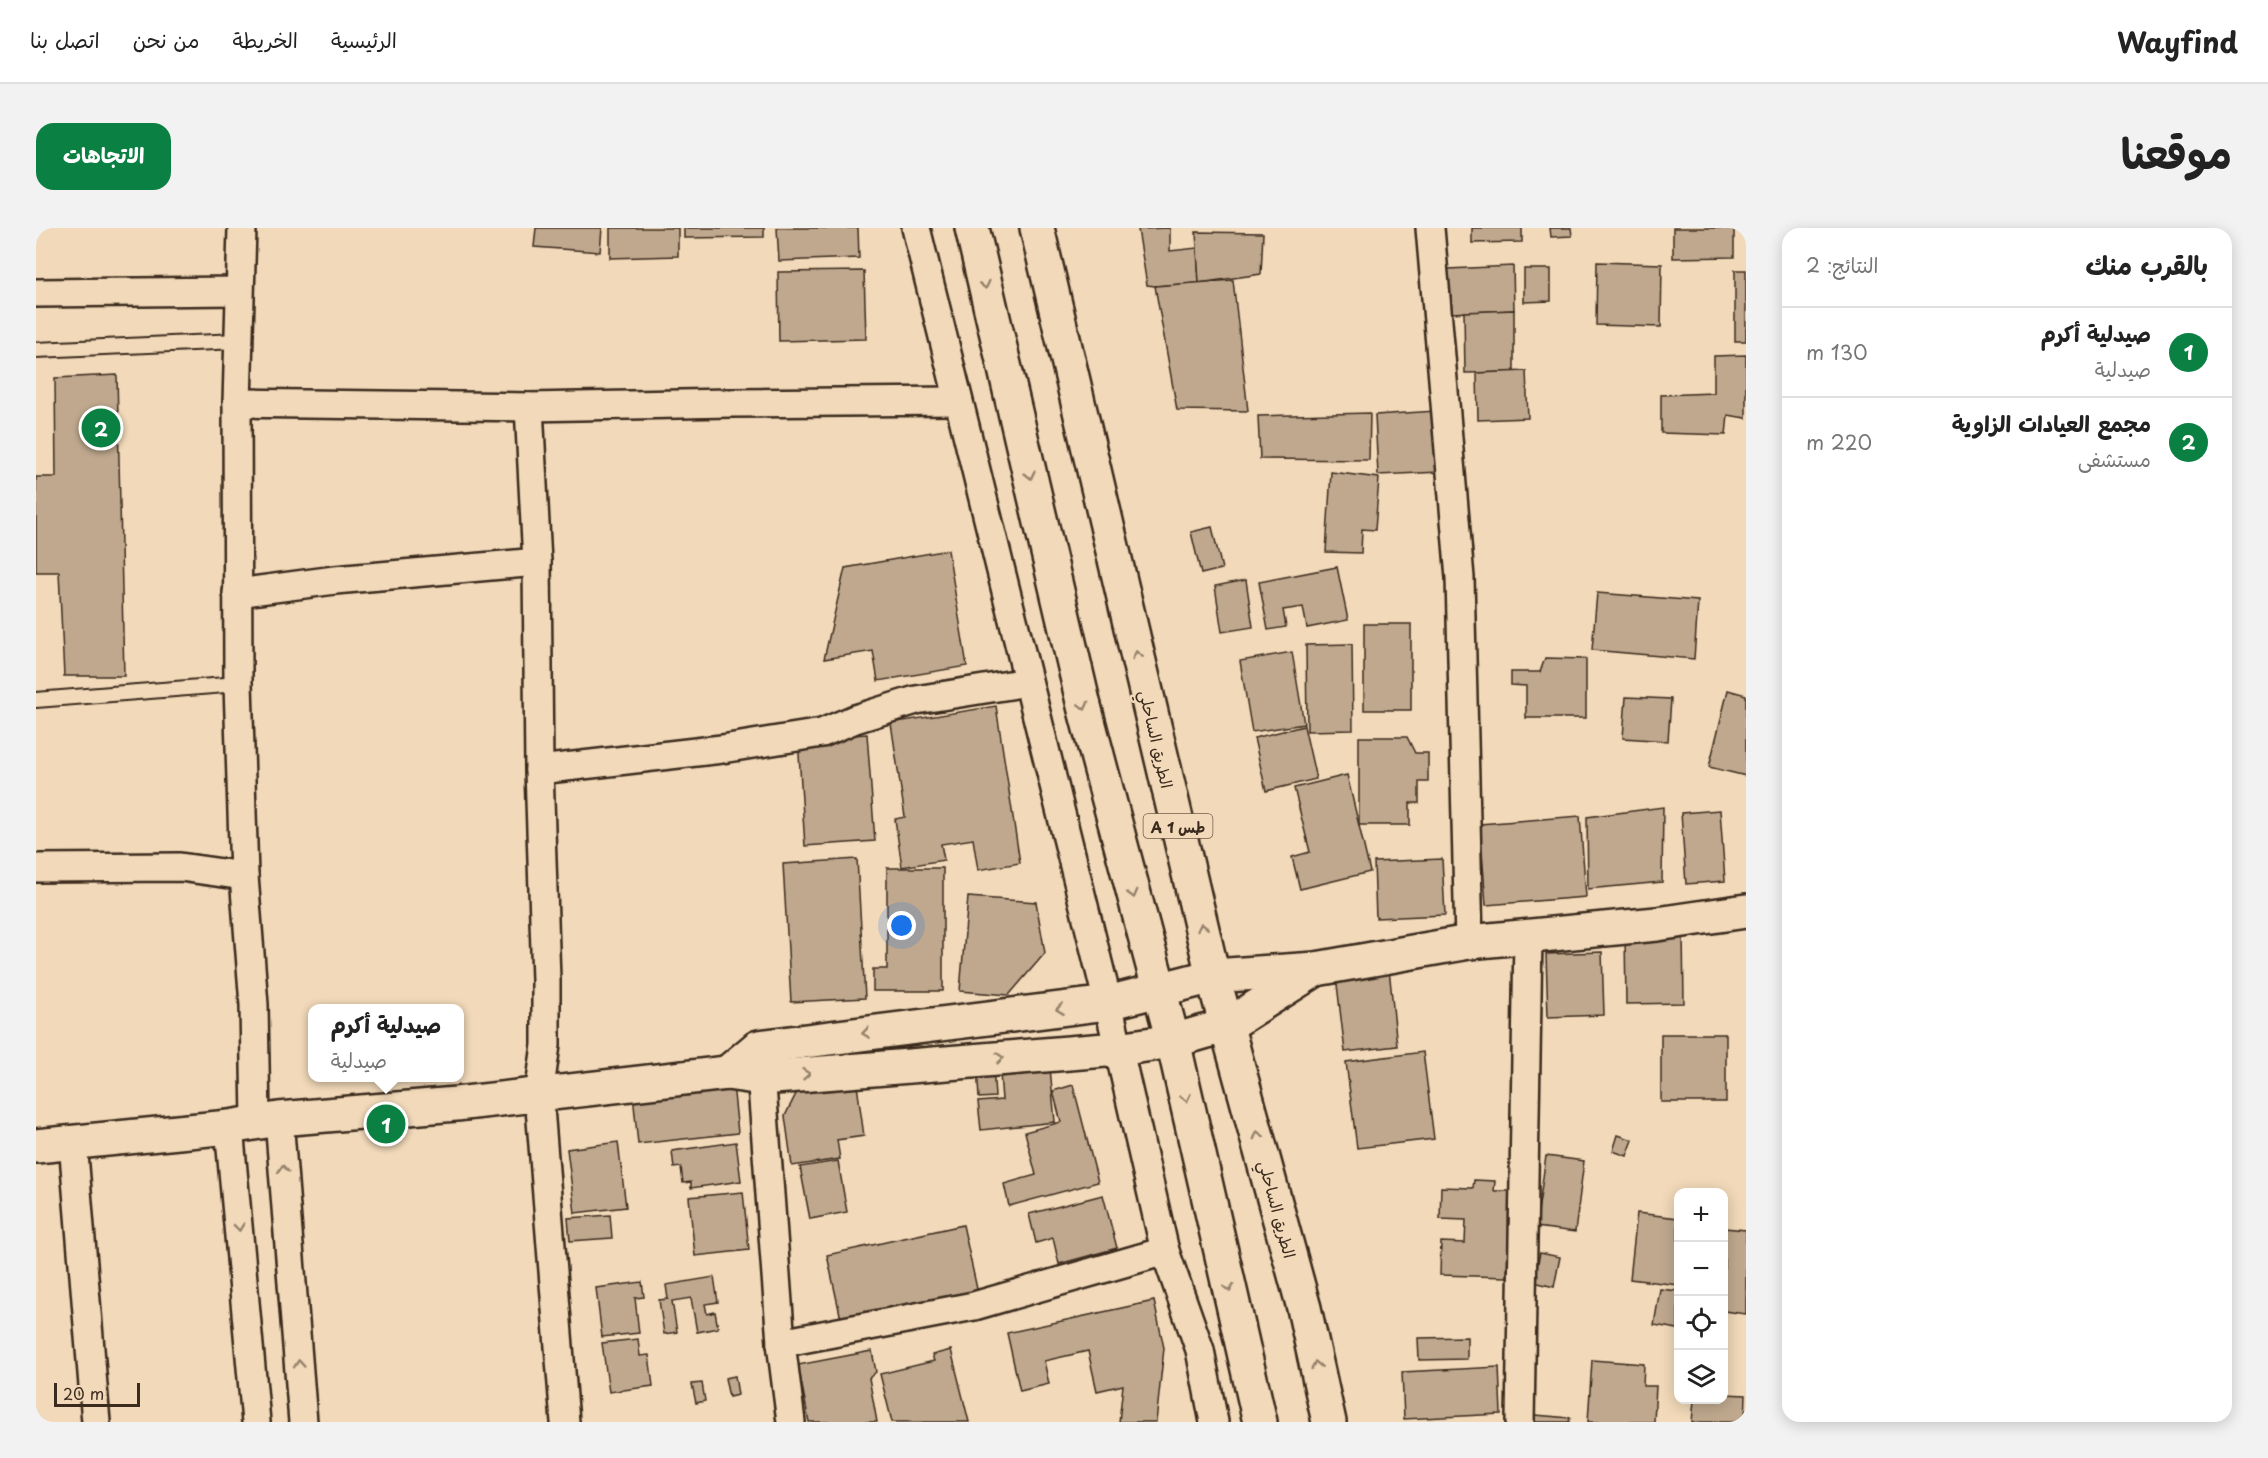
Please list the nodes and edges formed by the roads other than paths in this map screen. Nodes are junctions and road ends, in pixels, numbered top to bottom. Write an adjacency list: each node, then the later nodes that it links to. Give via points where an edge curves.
1 (242, 228): 6 (street)
2 (916, 228): 10 (street)
3 (972, 228): 26 (main road, A 1 طس, one-way to 26, via 1084,706)
4 (1037, 228): 25 (main road, الطريق الساحلي / A 1 طس, one-way to 4)
5 (1430, 228): 23 (street, via 1460,578)
6 (239, 291): 7 (street); 8 (street)
7 (36, 293)
8 (238, 340): 9 (lane); 11 (street)
9 (36, 350)
10 (957, 401): 12 (street); 15 (street)
11 (237, 403): 12 (street); 14 (street)
12 (529, 407): 13 (street)
13 (537, 562): 14 (street); 18 (street)
14 (237, 593): 16 (street)
15 (1028, 682): 18 (street, via 916,700 822,733); 27 (street)
16 (238, 684): 17 (lane); 20 (street)
17 (36, 700)
18 (539, 770): 32 (street, via 546,1045)
19 (36, 868): 20 (street, via 180,867)
20 (244, 876): 33 (street, via 254,1005)
21 (1746, 911): 22 (main road)
22 (1528, 936): 23 (main road); 46 (street)
23 (1469, 942): 24 (main road)
24 (1316, 969): 25 (main road); 28 (main road)
25 (1213, 976): 26 (main road); 28 (main road, الطريق الساحلي / A 1 طس)
26 (1158, 990): 27 (main road); 29 (main road, A 1 طس)
27 (1108, 1003): 30 (street); 31 (main road, one-way to 31)
28 (1228, 1025): 29 (main road); 45 (main road, الطريق الساحلي / A 1 طس, one-way to 28, via 1304,1308)
29 (1173, 1041): 30 (main road); 44 (main road, A 1 طس, one-way to 44)
30 (1118, 1049): 31 (main road, one-way to 30); 36 (street)
31 (760, 1062): 32 (main road, via 727,1073); 37 (street)
32 (539, 1095): 33 (main road); 41 (street)
33 (255, 1123): 34 (main road); 39 (street, one-way to 39); 40 (street, one-way to 33)
34 (73, 1142): 35 (main road); 38 (street)
35 (36, 1146)
36 (1165, 1251): 37 (street, via 974,1306); 43 (street, via 1200,1350)
37 (781, 1343): 42 (street)
38 (96, 1422)
39 (256, 1422)
40 (303, 1422)
41 (565, 1422)
42 (791, 1422)
43 (1214, 1422)
44 (1260, 1422)
45 (1329, 1422)
46 (1520, 1422)

